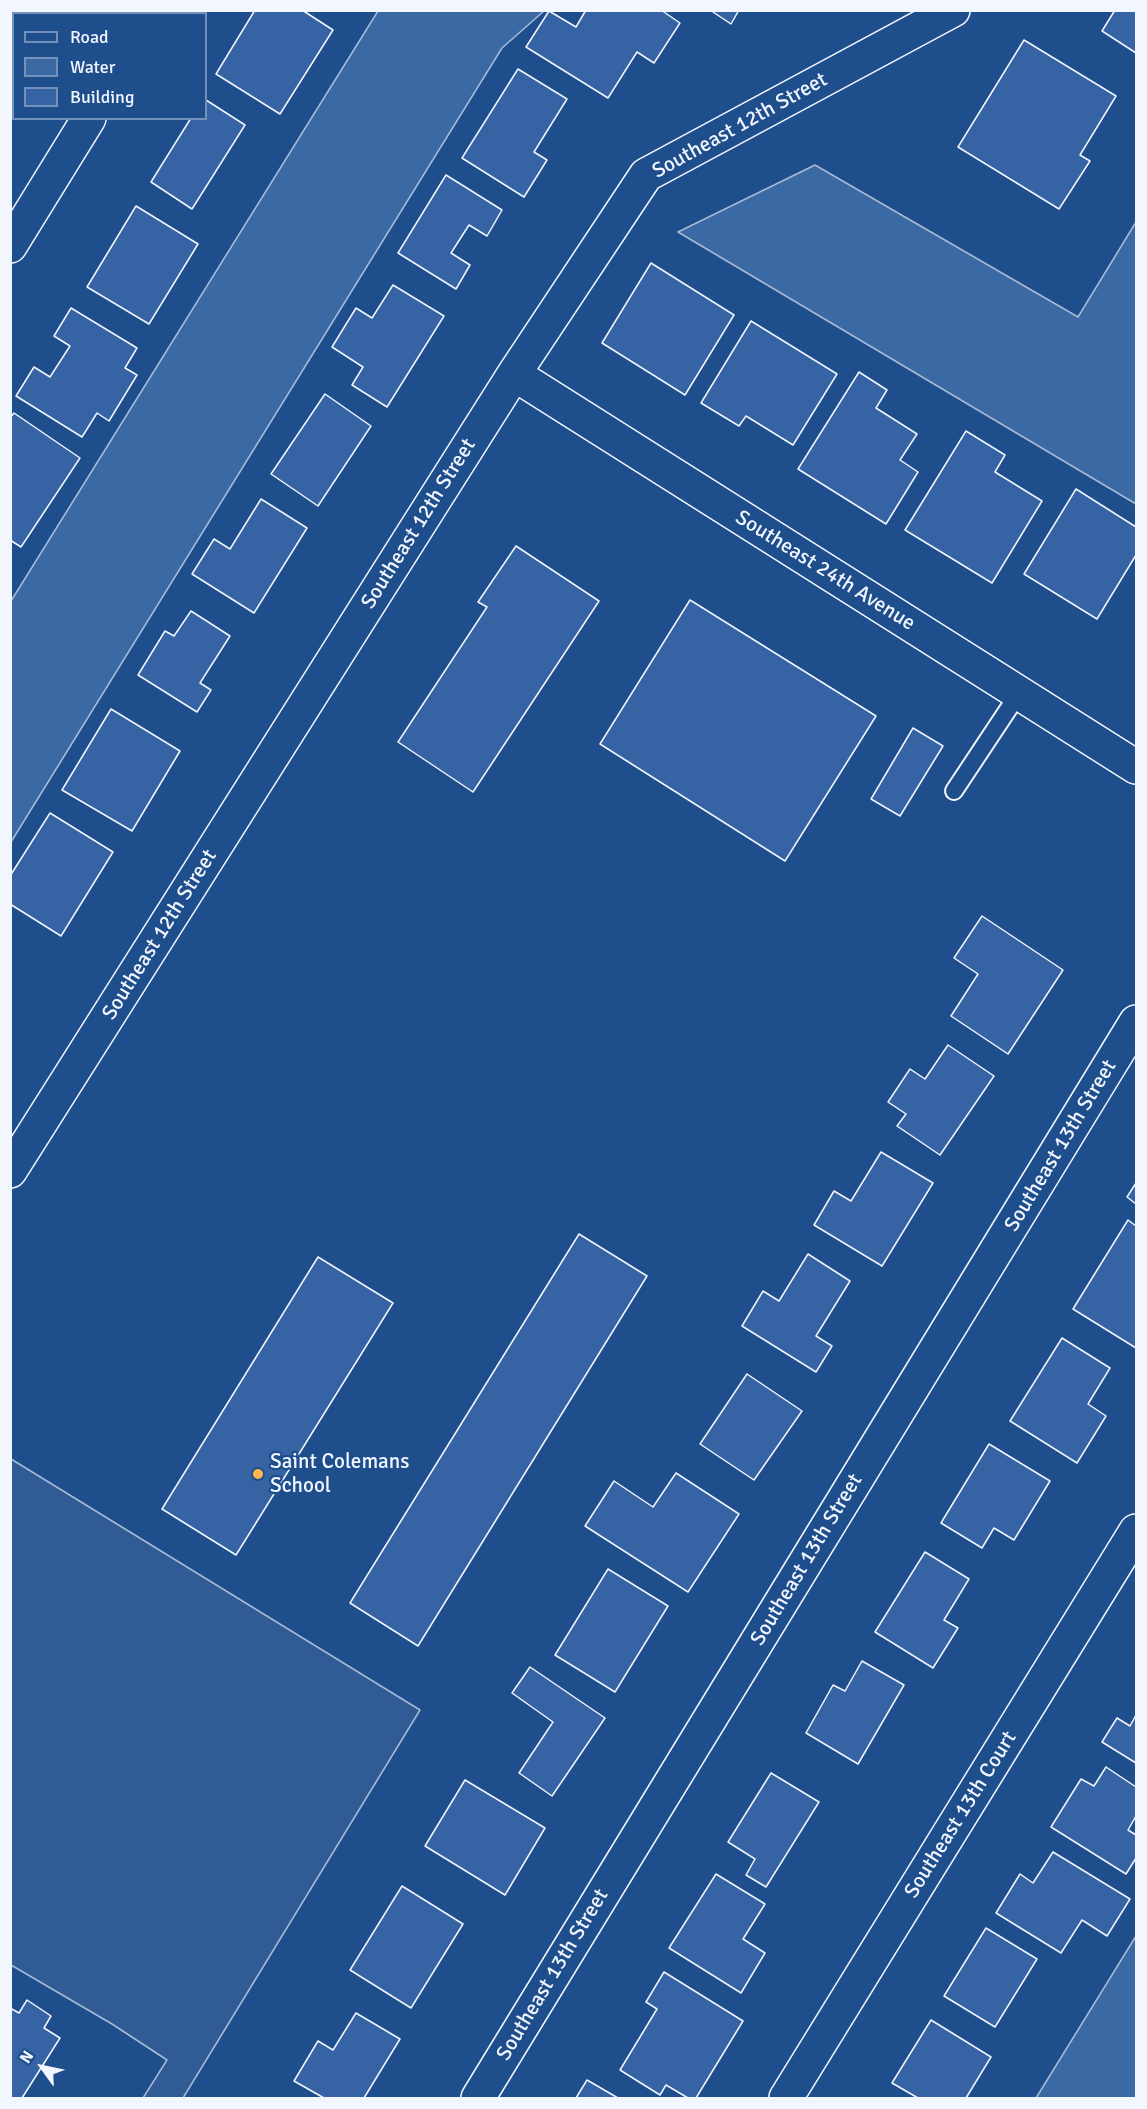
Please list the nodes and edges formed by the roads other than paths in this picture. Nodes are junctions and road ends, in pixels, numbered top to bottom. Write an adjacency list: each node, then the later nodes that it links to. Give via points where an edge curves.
1 (954, 10): 4 (street, Southeast 12th Street, via 646,175)
2 (88, 120): 3 (street)
3 (10, 246)
4 (514, 374): 5 (street, Southeast 24th Avenue); 9 (street, Southeast 12th Street)
5 (1019, 693): 6 (street, Southeast 24th Avenue); 7 (lane)
6 (1137, 767)
7 (954, 791)
8 (1137, 1022): 11 (street, Southeast 13th Street)
9 (10, 1171)
10 (1137, 1532): 12 (street, Southeast 13th Court)
11 (478, 2098)
12 (786, 2098)

